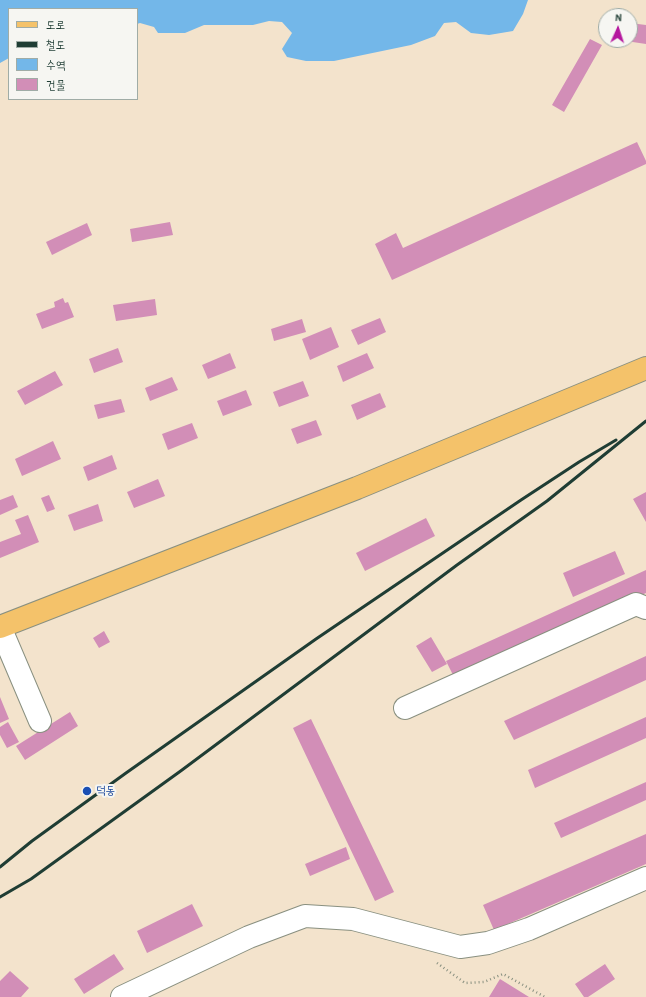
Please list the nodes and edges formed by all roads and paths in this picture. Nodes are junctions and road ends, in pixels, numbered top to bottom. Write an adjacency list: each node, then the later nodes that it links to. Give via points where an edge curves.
1 (646, 368): 3 (main road, via 357,488)
2 (646, 608): 4 (street, via 636,604)
3 (0, 627): 5 (street)
4 (405, 708)
5 (40, 721)
6 (646, 878): 7 (street, via 529,929 488,943 460,947)
7 (427, 939): 8 (street, via 353,918 305,916 249,937); 9 (path, via 434,961 465,983 484,982 503,974)
8 (122, 997)
9 (546, 997)

